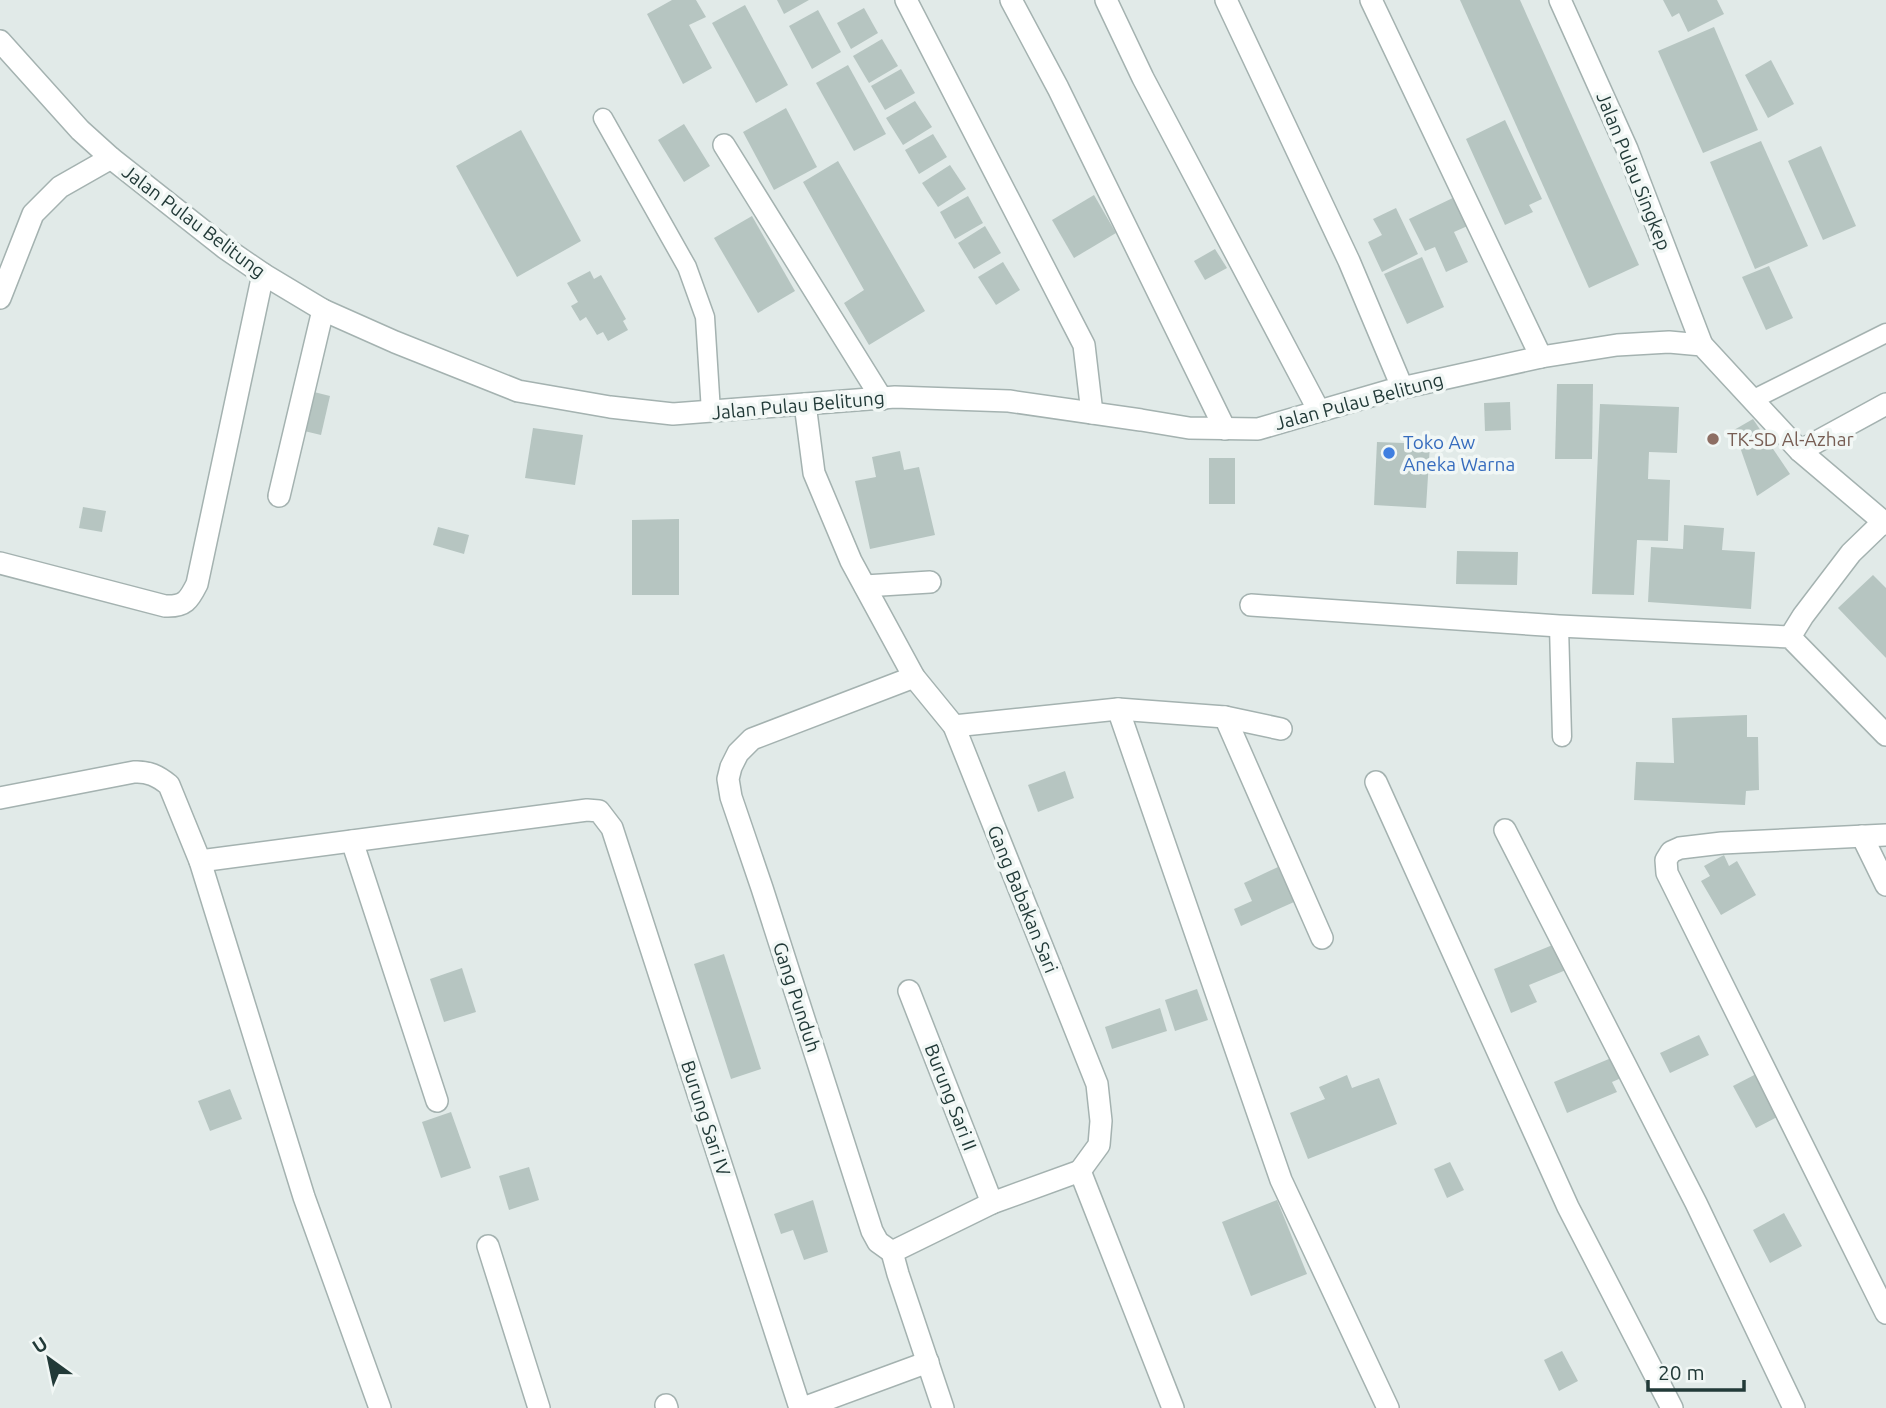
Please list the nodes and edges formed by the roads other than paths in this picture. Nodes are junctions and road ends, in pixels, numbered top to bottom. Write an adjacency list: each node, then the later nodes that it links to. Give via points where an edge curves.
1 (906, 0): 24 (street, via 1084,345)
2 (1011, 0): 25 (street, via 1059,88)
3 (1106, 0): 22 (street)
4 (1226, 0): 17 (street, via 1349,261)
5 (1371, 0): 16 (street)
6 (1560, 0): 15 (street, Jalan Pulau Singkep, via 1627,149)
7 (0, 41): 10 (street, Jalan Pulau Belitung)
8 (603, 118): 23 (lane, via 687,267 705,317)
9 (724, 145): 18 (street)
10 (111, 158): 11 (street, Jalan Pulau Belitung); 12 (street, via 60,187 33,214)
11 (263, 274): 13 (street, Jalan Pulau Belitung); 29 (street, via 197,584 186,601 177,607 165,606)
12 (0, 298)
13 (323, 310): 23 (street, Jalan Pulau Belitung, via 518,391 673,414); 27 (street)
14 (1886, 333): 19 (lane)
15 (1702, 345): 16 (street, Jalan Pulau Belitung, via 1617,345); 19 (street)
16 (1541, 357): 17 (street, Jalan Pulau Belitung)
17 (1402, 387): 22 (street, Jalan Pulau Belitung)
18 (882, 399): 20 (street, Jalan Pulau Belitung); 24 (street, Jalan Pulau Belitung, via 1009,401)
19 (1752, 400): 26 (street)
20 (805, 404): 23 (street, Jalan Pulau Belitung); 31 (street, Gang Babakan Sari, via 814,473)
21 (1886, 404): 26 (street)
22 (1319, 411): 25 (street, Jalan Pulau Belitung, via 1258,429)
23 (711, 412)
24 (1092, 413): 25 (street, Jalan Pulau Belitung)
25 (1225, 429)
26 (1800, 451): 28 (street)
27 (279, 496)
28 (1884, 523): 34 (street, via 1851,553)
29 (0, 563)
30 (930, 582): 31 (street)
31 (865, 586): 35 (street, Gang Babakan Sari)
32 (1251, 605): 33 (street)
33 (1559, 626): 34 (street); 41 (lane)
34 (1790, 637): 40 (street)
35 (914, 677): 38 (street, Gang Babakan Sari); 56 (street, Gang Punduh, via 752,739 738,753 728,779 872,1231)
36 (1118, 709): 37 (street); 38 (street); 64 (street, via 1281,1180)
37 (1225, 718): 39 (street); 50 (street)
38 (954, 726): 53 (street, Gang Babakan Sari, via 1097,1084 1099,1145)
39 (1281, 729)
40 (1886, 735)
41 (1562, 737)
42 (1376, 782): 65 (street, via 1567,1207)
43 (0, 798): 48 (street, via 145,771 169,785)
44 (1505, 830): 66 (street, via 1696,1203)
45 (1886, 835): 46 (street)
46 (1862, 836): 49 (street); 57 (street, via 1680,848 1666,860 1667,873)
47 (352, 841): 48 (street); 52 (street); 61 (street, Burung Sari IV, via 587,810 598,811 612,828)
48 (201, 861): 59 (street, via 304,1197)
49 (1886, 885)
50 (1322, 938)
51 (909, 991): 54 (street, Burung Sari II)
52 (438, 1101)
53 (1080, 1171): 54 (street); 63 (street)
54 (992, 1203): 56 (street)
55 (488, 1246): 60 (street)
56 (892, 1252): 58 (street)
57 (1886, 1313)
58 (928, 1362): 61 (street); 62 (street)
59 (380, 1408)
60 (538, 1408)
61 (802, 1408)
62 (943, 1408)
63 (1173, 1408)
64 (1388, 1408)
65 (1672, 1408)
66 (1794, 1408)

